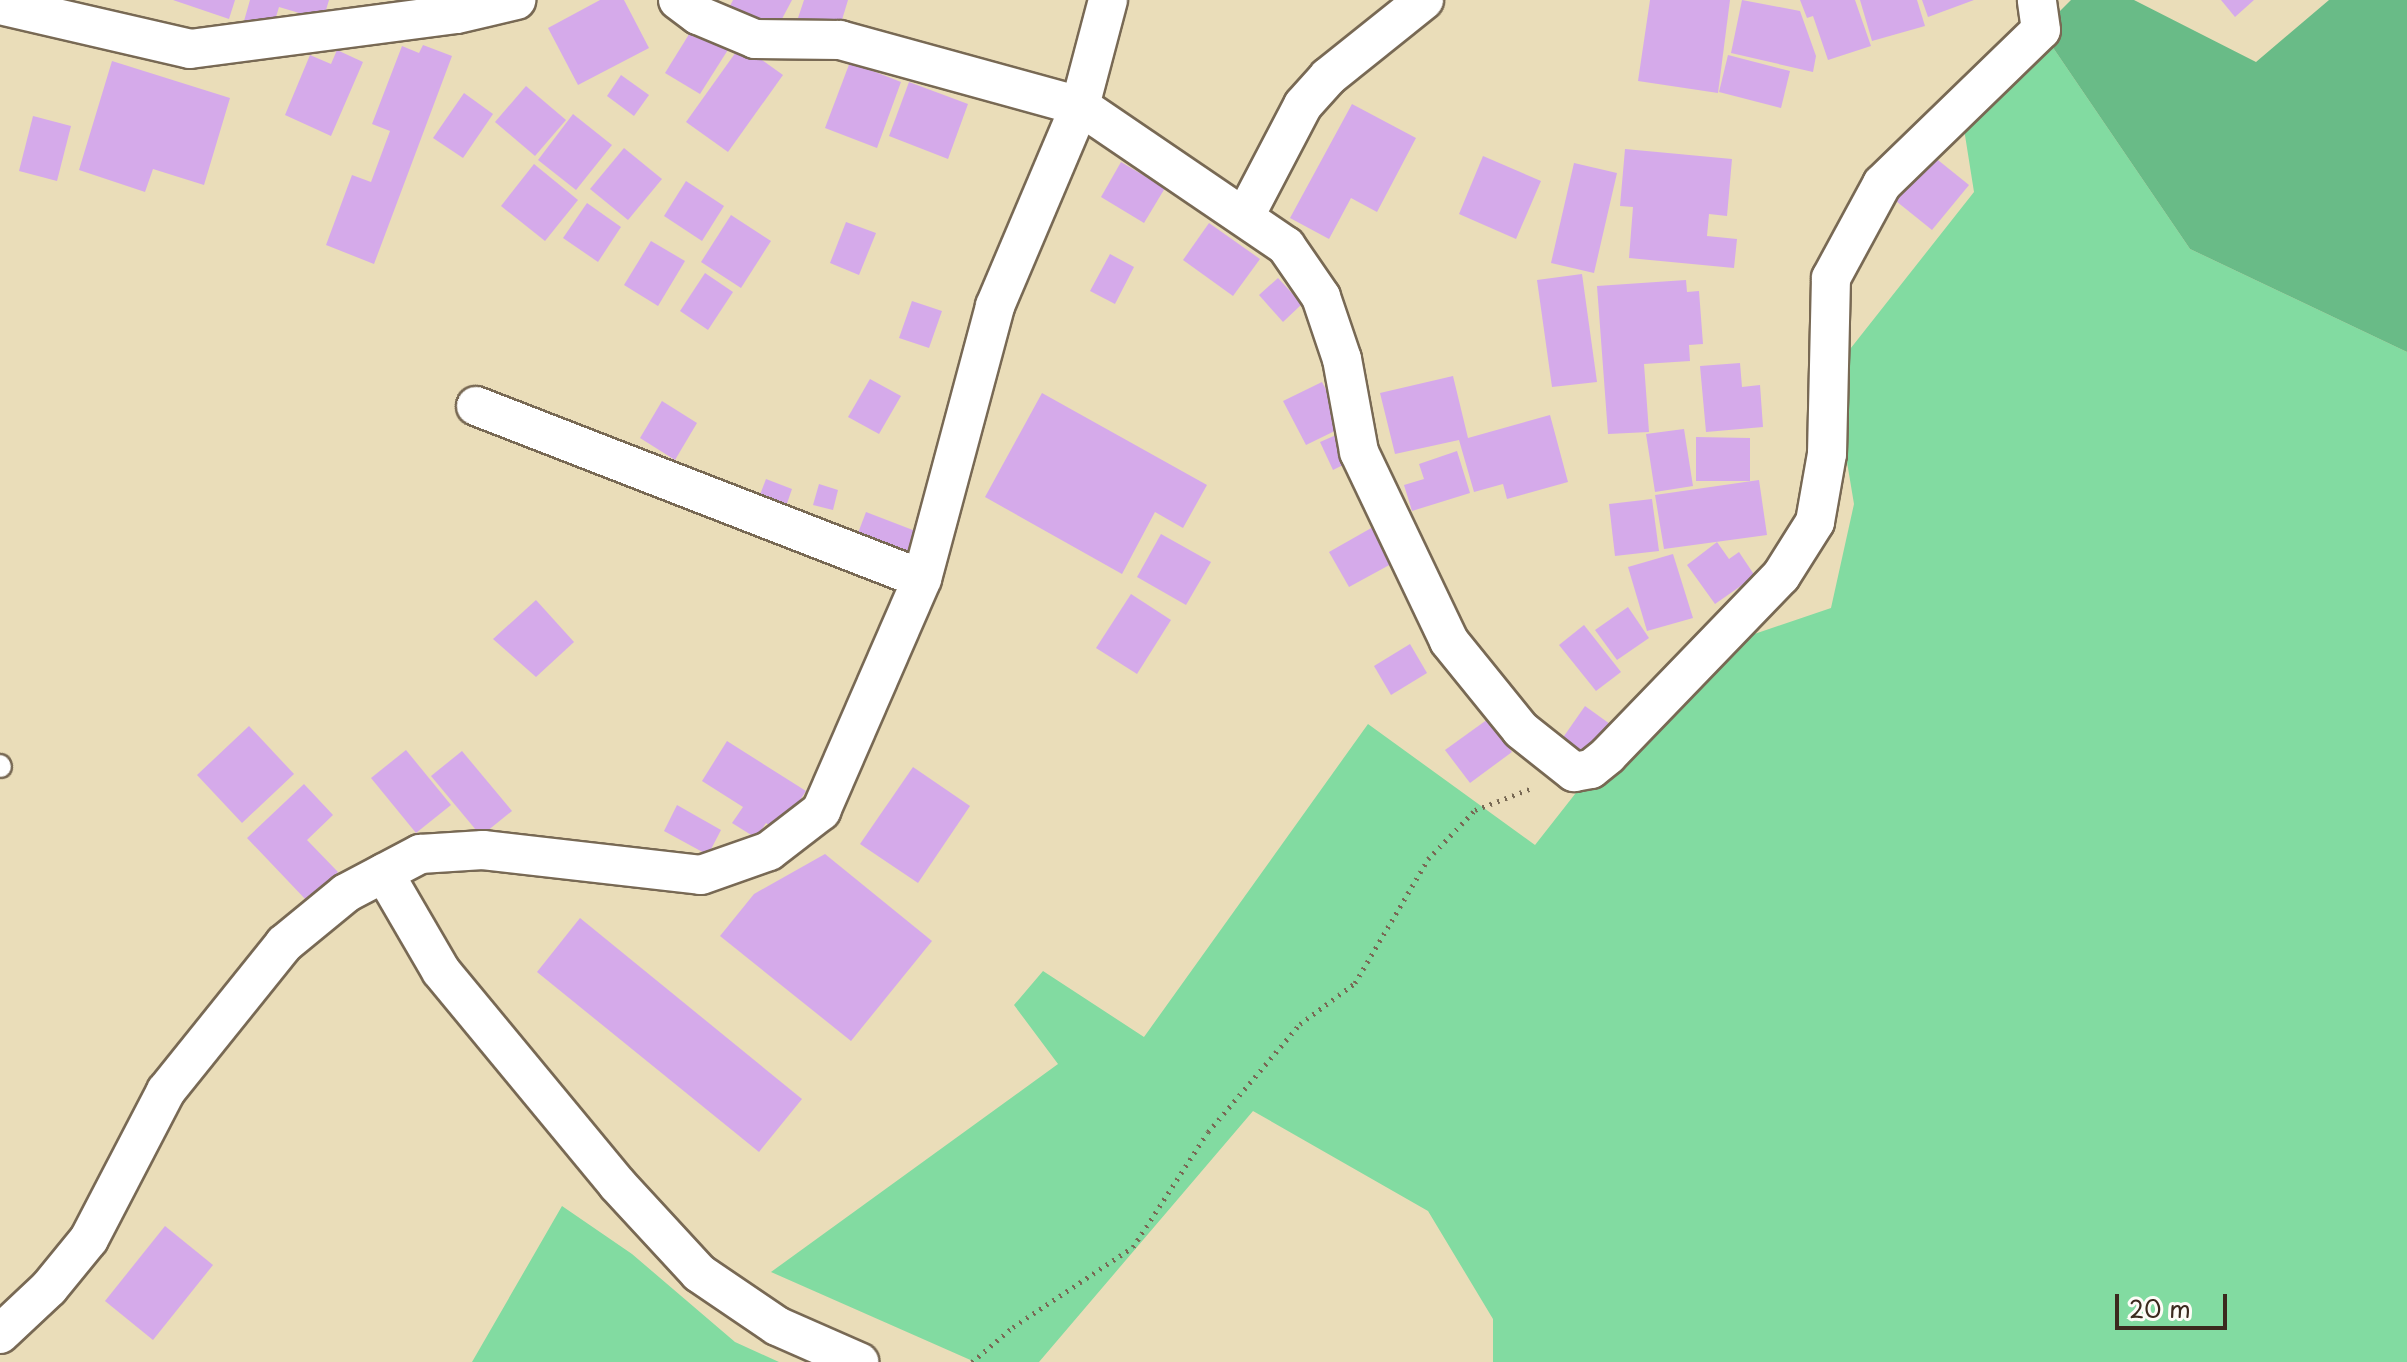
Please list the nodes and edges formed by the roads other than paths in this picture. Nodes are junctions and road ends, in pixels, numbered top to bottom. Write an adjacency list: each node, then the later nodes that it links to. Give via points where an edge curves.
1 (516, 0): 7 (street, via 457,14 190,49)
2 (678, 0): 8 (street, via 698,15 755,39 840,40)
3 (1108, 0): 8 (street)
4 (1424, 0): 9 (street, via 1328,77 1303,105)
5 (2037, 0): 9 (street, via 2041,30 1882,184 1831,278 1827,454 1815,522 1781,576 1591,769 1574,772 1521,730 1449,641 1359,452 1342,359 1321,297 1286,246)
6 (0, 5): 7 (street)
7 (113, 15)
8 (1080, 106): 9 (street); 11 (street, via 995,306)
9 (1245, 216)
10 (476, 406): 11 (street)
11 (922, 579): 12 (street, via 821,811 769,851 701,875 483,850 420,854)
12 (384, 873): 13 (street, via 346,893 284,944 166,1091 89,1239 49,1288); 14 (street, via 441,971 617,1184 699,1273 777,1326)
13 (0, 1334)
14 (859, 1362)

